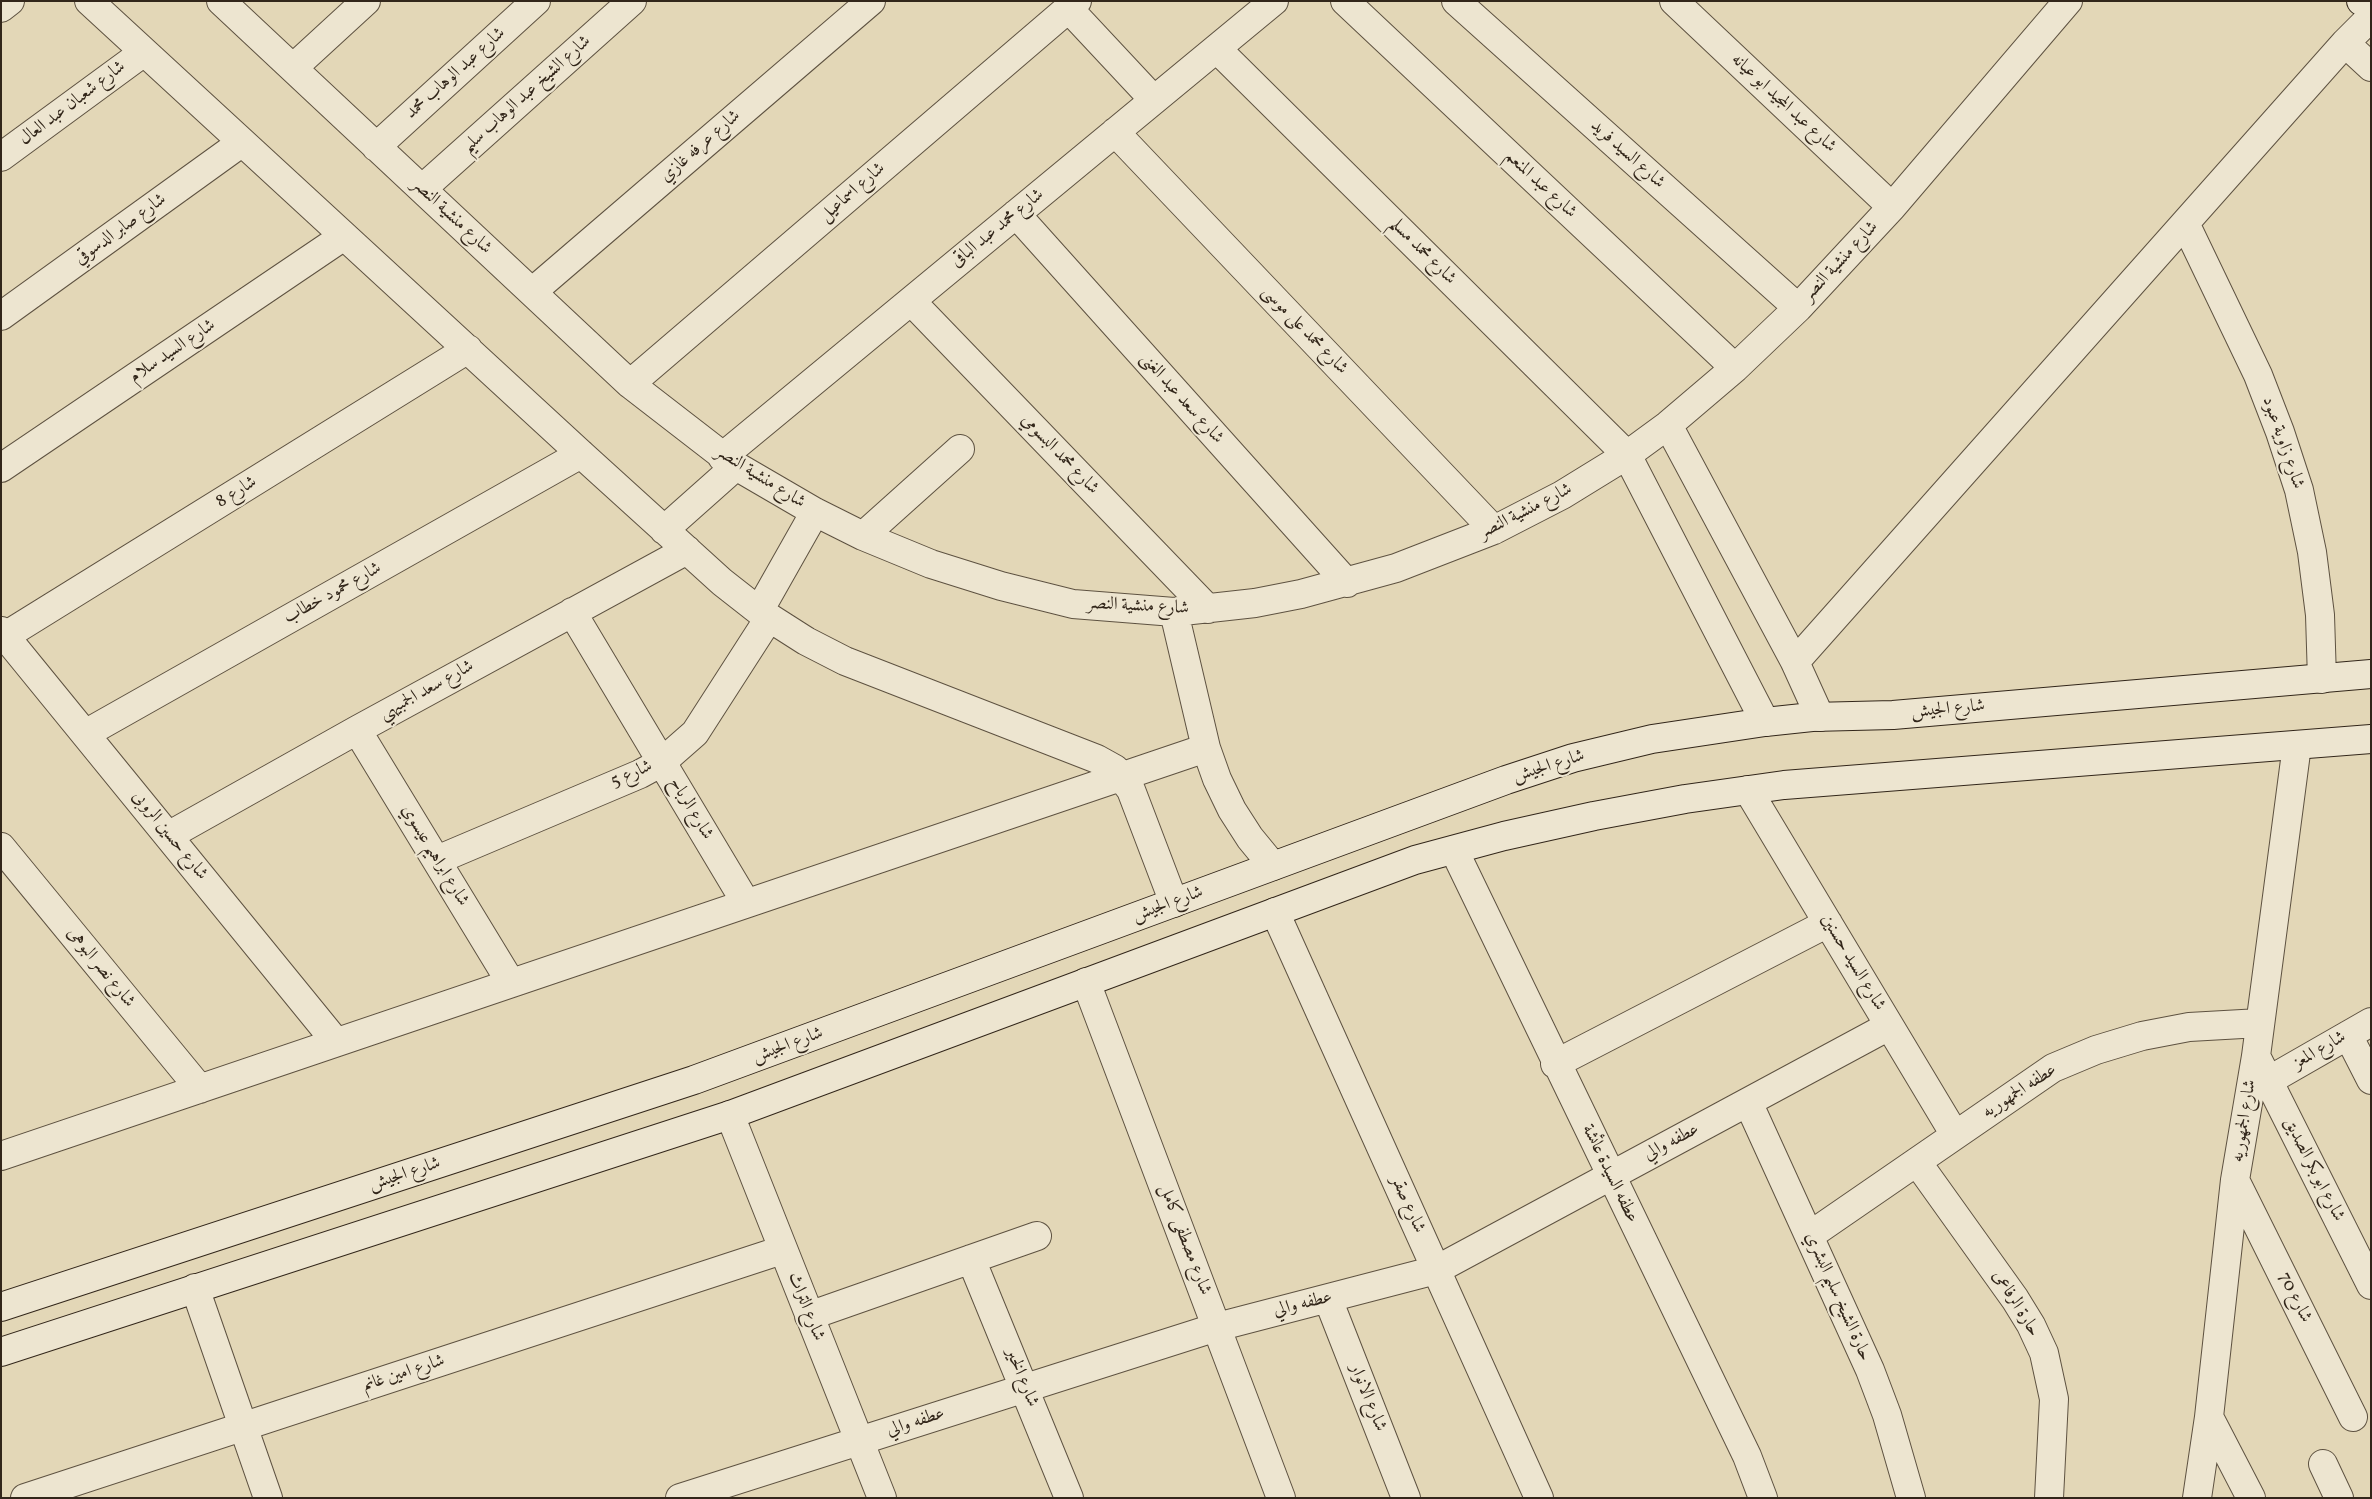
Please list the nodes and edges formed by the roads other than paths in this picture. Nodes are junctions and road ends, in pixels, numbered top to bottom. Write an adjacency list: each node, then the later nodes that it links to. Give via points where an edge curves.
1 (10, 1): 16 (street)
2 (89, 1): 20 (street)
3 (221, 1): 22 (street, شارع منشية النصر)
4 (366, 1): 22 (street)
5 (536, 1): 26 (street, شارع عبد الوهاب محمد)
6 (632, 1): 28 (street, شارع الشيخ عبد الوهاب سليم)
7 (871, 1): 33 (street, شارع عرفه غازي)
8 (1274, 1): 19 (street, شارع محمد عبد الباقى)
9 (1345, 1): 38 (street, شارع عبد المنعم)
10 (1456, 1): 35 (street, شارع السيد فريد)
11 (1674, 1): 29 (street, شارع عبد المجيد ابو عيانه)
12 (2068, 1): 29 (street, شارع منشية النصر)
13 (2361, 1): 14 (street)
14 (2371, 4)
15 (1073, 5): 23 (street); 39 (street, شارع اسماعيل)
16 (1, 8)
17 (2371, 17): 18 (street)
18 (2344, 43): 21 (street); 31 (street)
19 (1217, 49): 23 (street, شارع محمد عبد الباقى); 43 (street, شارع محمد مسلم)
20 (144, 52): 25 (street); 27 (street, شارع شعبان عبد العال)
21 (2371, 67)
22 (293, 68): 26 (street, شارع منشية النصر)
23 (1154, 100): 24 (street, شارع محمد عبد الباقى)
24 (1115, 132): 30 (street, شارع محمد عبد الباقى); 48 (street, شارع محمد على موسى)
25 (241, 143): 32 (street); 36 (street, شارع صابر الدسوقي)
26 (376, 147): 28 (street, شارع منشية النصر)
27 (1, 158)
28 (422, 190): 33 (street, شارع منشية النصر)
29 (1892, 207): 35 (street, شارع منشية النصر)
30 (1016, 214): 34 (street, شارع محمد عبد الباقى); 51 (street, شارع سعد عبد الغنى)
31 (2185, 223): 57 (street); 59 (street, شارع زاوية عبود, via 2258,375 2298,490 2320,615)
32 (344, 236): 37 (street); 45 (street, شارع السيد سلام)
33 (532, 292): 39 (street, شارع منشية النصر)
34 (911, 300): 44 (street, شارع محمد عبد الباقى); 52 (street, شارع محمد البسومي)
35 (1798, 308): 38 (street, شارع منشية النصر)
36 (1, 316)
37 (468, 349): 42 (street); 56 (street, شارع 8)
38 (1735, 368): 40 (street, شارع منشية النصر)
39 (630, 384): 44 (street, شارع منشية النصر)
40 (1668, 425): 43 (street, شارع منشية النصر); 57 (street)
41 (960, 449): 49 (street)
42 (581, 454): 47 (street); 63 (street, شارع محمود خطاب)
43 (1627, 455): 48 (street, شارع منشية النصر, via 1562,495); 61 (street, شارع محمد مسلم)
44 (729, 461): 46 (street, شارع منشية النصر); 47 (street, شارع محمد عبد الباقى)
45 (1, 468)
46 (815, 512): 49 (street, شارع منشية النصر); 55 (street, شارع 5)
47 (664, 530): 50 (street)
48 (1494, 530): 51 (street, شارع منشية النصر, via 1446,550)
49 (863, 536): 54 (street, شارع منشية النصر, via 931,564 1073,604)
50 (686, 550): 53 (street, شارع سعد الجمبيهي); 55 (street)
51 (1347, 583): 52 (street, شارع منشية النصر, via 1255,603)
52 (1208, 609): 54 (street, شارع منشية النصر)
53 (572, 612): 62 (street, شارع سعد الجمبيهي); 67 (street, شارع الرباح)
54 (1174, 612): 66 (street)
55 (764, 614): 67 (street, شارع 5, via 695,733); 68 (street, via 845,661 1097,759)
56 (3, 634): 63 (street, شارع حسين الروبى)
57 (1795, 662): 60 (street)
58 (2371, 674): 59 (street, شارع الجيش)
59 (2322, 678): 60 (street, شارع الجيش, via 1893,715)
60 (1820, 717): 61 (street, شارع الجيش)
61 (1765, 722): 74 (street, شارع الجيش, via 1652,738 1573,758)
62 (356, 730): 70 (street, شارع سعد الجمبيهي); 73 (street, شارع ابراهيم عيسوي)
63 (85, 734): 70 (street, شارع حسين الروبى)
64 (2371, 739): 65 (street)
65 (2297, 744): 69 (street, via 1882,776); 82 (street, شارع الجمهوريه)
66 (1206, 748): 68 (street); 74 (street, via 1232,810)
67 (662, 762): 73 (street, شارع 5); 75 (street, شارع الرباح)
68 (1122, 776): 75 (street); 76 (street, via 1131,790)
69 (1748, 790): 71 (street, via 1594,816); 78 (street, شارع السيد حسنين)
70 (168, 836): 85 (street, شارع حسين الروبى)
71 (1454, 850): 77 (street, via 1415,860); 87 (street, عطفه السيدة عائشة)
72 (4, 857): 90 (street, شارع نصر البوهى)
73 (437, 860): 81 (street, شارع ابراهيم عيسوي)
74 (1273, 866): 76 (street, شارع الجيش)
75 (746, 903): 81 (street)
76 (1174, 903): 79 (street); 106 (street, شارع الجيش, via 694,1080)
77 (1275, 912): 79 (street); 102 (street, شارع صقر)
78 (1828, 923): 83 (street, شارع السيد حسنين); 87 (street)
79 (1191, 943): 80 (street)
80 (1086, 982): 92 (street); 108 (street, شارع مصطفى كامل)
81 (511, 983): 85 (street)
82 (2260, 1024): 86 (street, شارع الجمهوريه); 93 (street, عطفه الجمهوريه, via 2188,1027 2096,1050 2053,1068)
83 (1889, 1026): 91 (street, عطفه والي); 93 (street, شارع السيد حسنين)
84 (2359, 1028): 88 (street); 89 (street, شارع المعز)
85 (336, 1042): 90 (street)
86 (2256, 1056): 89 (street, شارع ابو بكر الصديق); 97 (street, شارع الجمهوريه)
87 (1555, 1064): 96 (street, عطفه السيدة عائشة)
88 (2371, 1080)
89 (2268, 1081): 103 (street, شارع ابو بكر الصديق)
90 (200, 1089): 94 (street)
91 (1748, 1102): 96 (street, عطفه والي); 99 (street, حارة الشيخ سليم البشري)
92 (730, 1115): 100 (street, شارع التراث); 104 (street)
93 (1955, 1136): 95 (street, عطفه الجمهوريه)
94 (1, 1156)
95 (1917, 1162): 99 (street, عطفه الجمهوريه); 126 (street, حارة الرفاعى, via 2015,1299 2044,1353 2054,1398)
96 (1610, 1176): 102 (street, عطفه والي); 124 (street, عطفه السيدة عائشة, via 1747,1456)
97 (2235, 1180): 111 (street, شارع الجمهوريه); 112 (street, شارع 70)
98 (1037, 1236): 101 (street)
99 (1810, 1236): 125 (street, حارة الشيخ سليم البشري, via 1870,1370)
100 (782, 1250): 107 (street, شارع التراث); 113 (street, شارع امين غانم)
101 (971, 1259): 107 (street); 110 (street, شارع الخير)
102 (1436, 1270): 105 (street, عطفه والي); 123 (street, شارع صقر)
103 (2371, 1285)
104 (195, 1288): 109 (street); 113 (street)
105 (1328, 1299): 108 (street, عطفه والي); 122 (street, شارع الانوار)
106 (1, 1307)
107 (809, 1316): 114 (street, شارع التراث)
108 (1217, 1327): 110 (street, عطفه والي); 121 (street, شارع مصطفى كامل)
109 (1, 1352)
110 (1025, 1388): 114 (street, عطفه والي); 120 (street, شارع الخير)
111 (2209, 1417): 127 (street, شارع الجمهوريه); 128 (street)
112 (2353, 1417)
113 (243, 1426): 116 (street, شارع امين غانم); 117 (street)
114 (859, 1440): 118 (street, عطفه والي); 119 (street, شارع التراث)
115 (2323, 1464): 129 (street)
116 (25, 1498)
117 (268, 1498)
118 (680, 1498)
119 (882, 1498)
120 (1069, 1498)
121 (1281, 1498)
122 (1406, 1498)
123 (1539, 1498)
124 (1763, 1498)
125 (1911, 1498)
126 (2049, 1498)
127 (2198, 1498)
128 (2251, 1498)
129 (2339, 1498)

